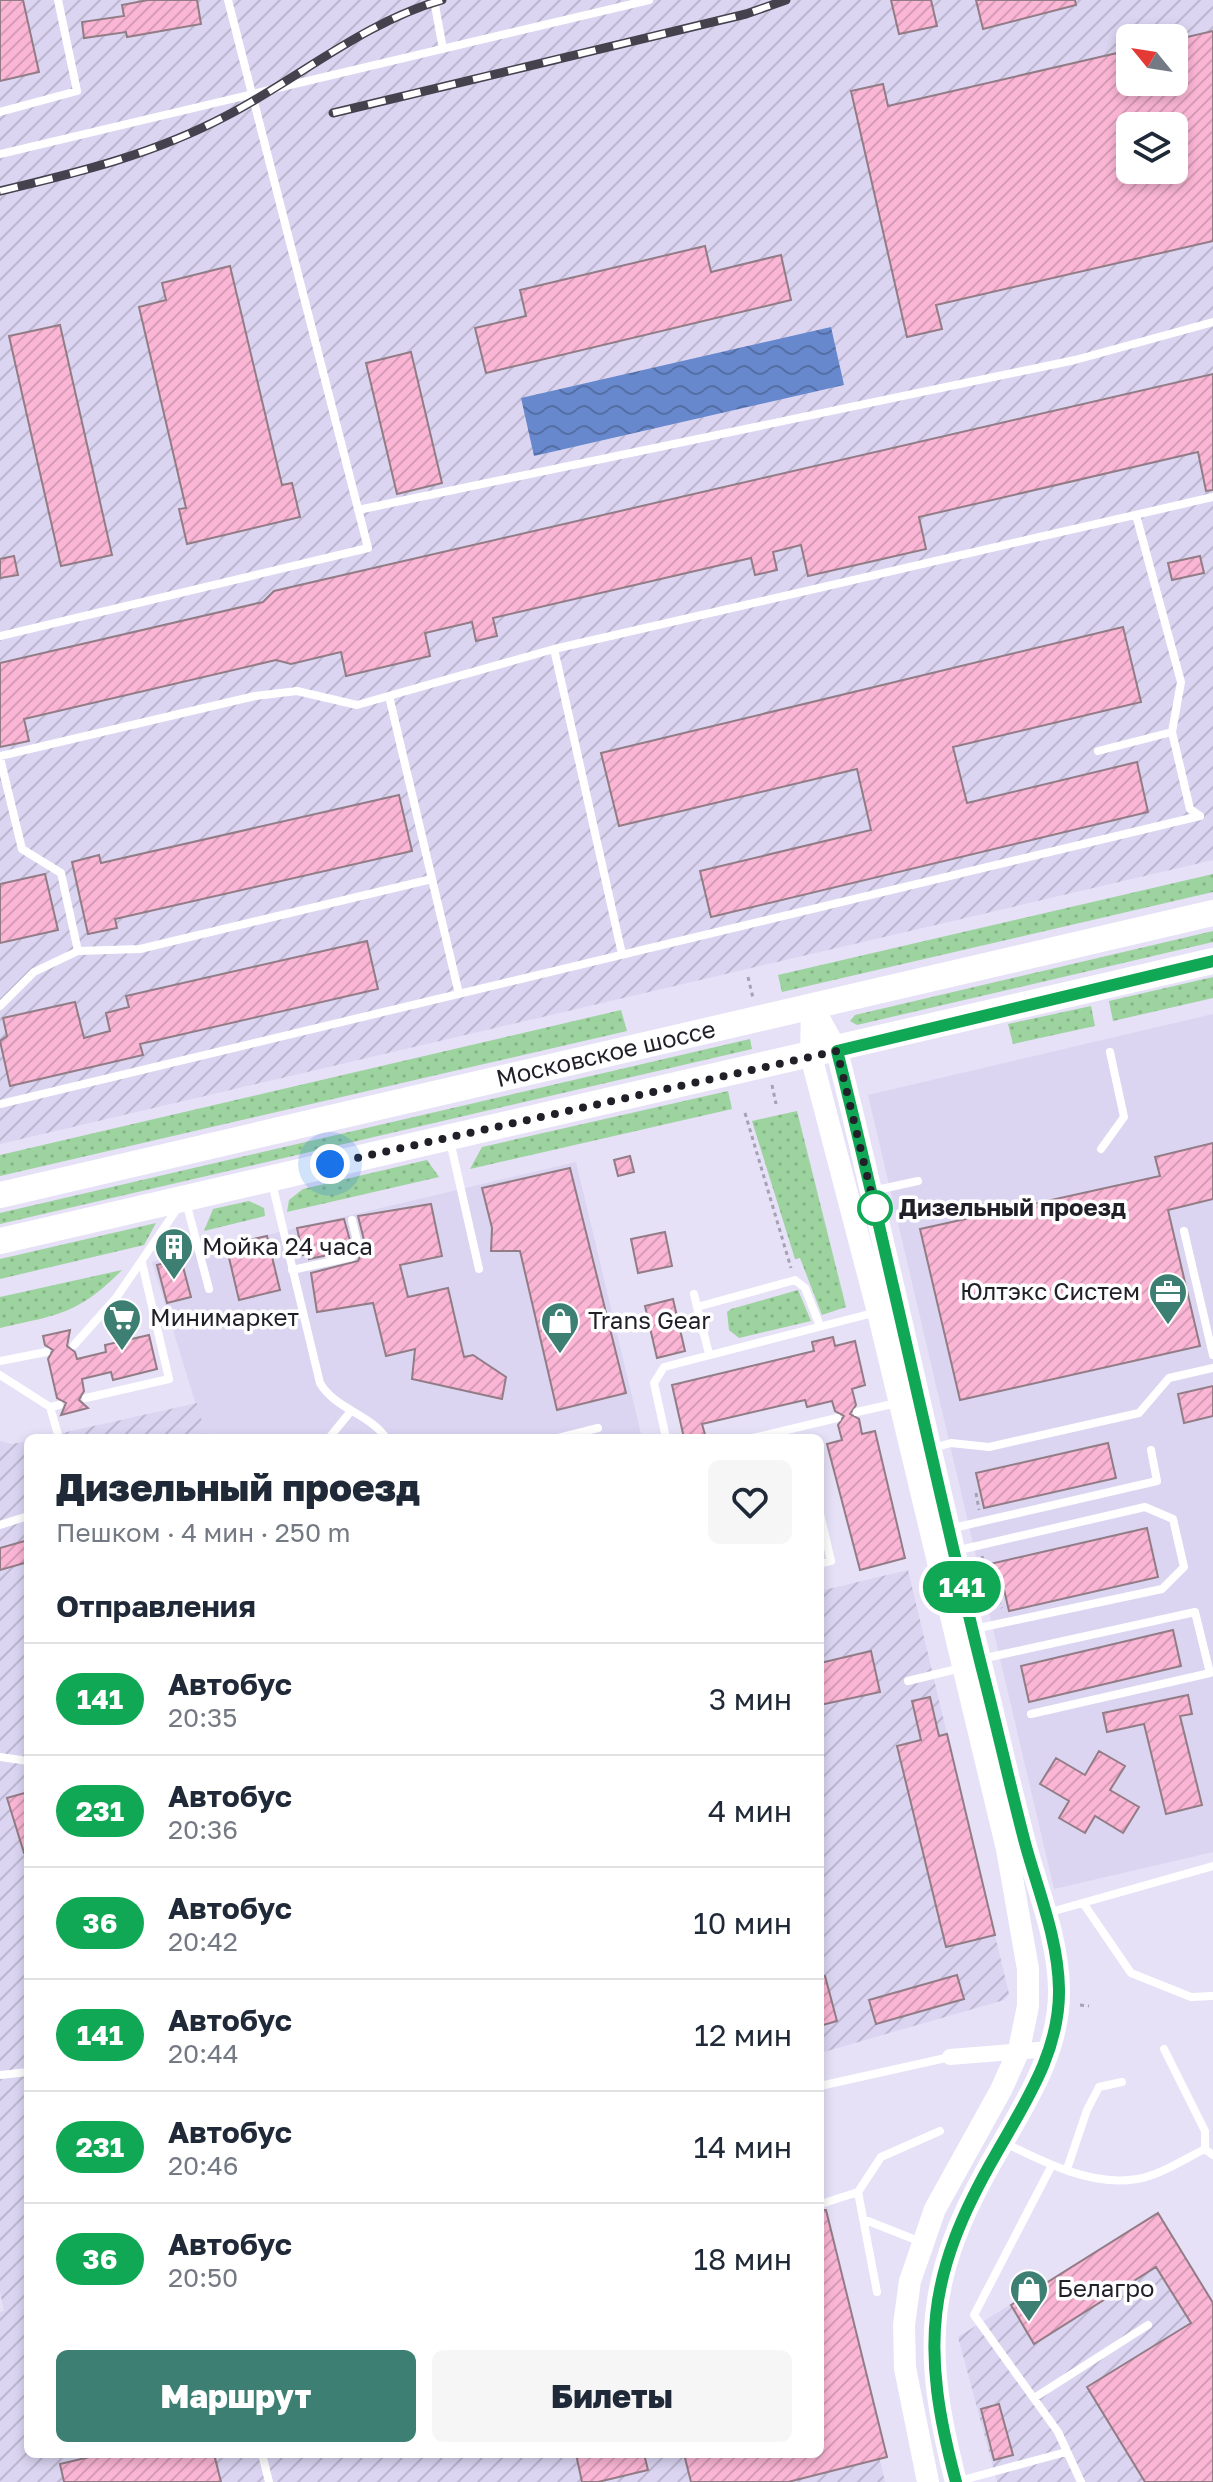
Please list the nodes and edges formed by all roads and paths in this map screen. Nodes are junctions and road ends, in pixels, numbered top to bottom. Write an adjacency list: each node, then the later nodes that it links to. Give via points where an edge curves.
1 (58, 0): 7 (lane, via 77,91)
2 (228, 0): 6 (lane)
3 (434, 0): 5 (lane)
4 (644, 1): 5 (lane)
5 (443, 49): 6 (lane)
6 (250, 96): 8 (lane); 11 (lane)
7 (0, 112)
8 (0, 154)
9 (1213, 322): 11 (lane, via 1075,360)
10 (1213, 497): 12 (lane)
11 (358, 510): 13 (lane, via 368,548)
12 (1136, 515): 14 (lane); 16 (lane, via 1181,682)
13 (0, 636)
14 (554, 649): 15 (lane); 22 (lane)
15 (389, 696): 18 (lane, via 357,705 297,691 255,696); 19 (lane)
16 (1172, 732): 17 (lane); 22 (lane, via 1190,809 1200,816)
17 (1098, 751)
18 (0, 757): 21 (lane, via 22,849 61,873)
19 (432, 879): 21 (lane, via 140,949); 25 (lane)
20 (1213, 913): 28 (main road, Московское шоссе)
21 (78, 951): 27 (lane, via 34,972)
22 (622, 954): 25 (lane)
23 (1213, 961): 30 (main road, Московское шоссе)
24 (748, 977): 26 (path)
25 (459, 994): 32 (lane)
26 (753, 1002)
27 (0, 1006)
28 (812, 1006): 30 (street); 40 (main road, Московское шоссе)
29 (1110, 1052): 36 (lane, via 1124,1117)
30 (824, 1054): 35 (main road, Московское шоссе); 39 (street); 52 (street)
31 (771, 1081): 33 (path)
32 (0, 1104)
33 (776, 1104)
34 (745, 1113): 48 (path)
35 (449, 1137): 37 (main road, Московское шоссе); 46 (lane)
36 (1101, 1149)
37 (271, 1178): 41 (main road, Московское шоссе); 47 (lane)
38 (918, 1181): 39 (lane)
39 (871, 1191): 75 (street)
40 (0, 1195)
41 (185, 1197): 44 (main road, Московское шоссе); 45 (lane); 49 (lane)
42 (352, 1220): 47 (lane, via 358,1245 352,1257)
43 (1184, 1231): 57 (lane)
44 (0, 1241)
45 (142, 1263): 54 (lane); 61 (lane, via 169,1379)
46 (479, 1269)
47 (292, 1270): 63 (lane, via 320,1383)
48 (795, 1280): 51 (lane); 53 (lane, via 805,1288)
49 (209, 1289)
50 (694, 1294): 51 (lane)
51 (697, 1307): 56 (lane)
52 (878, 1312): 53 (lane); 62 (street)
53 (820, 1326): 56 (lane)
54 (74, 1345)
55 (46, 1352): 58 (lane)
56 (709, 1354): 72 (lane, via 675,1363 657,1375 655,1392)
57 (1213, 1355)
58 (0, 1361)
59 (1213, 1368): 75 (lane, via 1169,1378 1139,1413 989,1447 951,1443)
60 (0, 1375): 68 (lane, via 54,1406)
61 (86, 1398)
62 (898, 1403): 64 (lane); 85 (street)
63 (351, 1411): 69 (lane); 70 (lane)
64 (857, 1412)
65 (837, 1418): 66 (lane)
66 (799, 1427): 73 (lane); 74 (lane)
67 (598, 1428): 71 (lane)
68 (58, 1434)
69 (332, 1434)
70 (381, 1434)
71 (574, 1434)
72 (665, 1434)
73 (770, 1434)
74 (801, 1434)
75 (929, 1449): 80 (street)
76 (1151, 1450): 80 (lane, via 1157,1481)
77 (24, 1517): 78 (lane)
78 (0, 1525)
79 (824, 1531): 82 (lane, via 831,1561)
80 (951, 1540): 81 (lane); 84 (street)
81 (980, 1545): 83 (path, via 990,1589); 83 (lane, via 1145,1507 1173,1519 1184,1567 1162,1589)
82 (824, 1563)
83 (1007, 1622): 84 (lane)
84 (973, 1629): 85 (street)
85 (971, 1663): 86 (lane); 87 (lane, via 1195,1612 1210,1673); 92 (street); 98 (street, via 1027,1959 1028,2002)
86 (908, 1681)
87 (1031, 1714)
88 (0, 1757): 89 (lane)
89 (24, 1760)
90 (1213, 1866): 91 (lane)
91 (1083, 1903): 92 (lane); 93 (lane, via 1131,1973 1191,1997)
92 (1047, 1914): 96 (street, via 1059,1992)
93 (1213, 1996)
94 (1072, 2005): 95 (path)
95 (1089, 2006)
96 (1050, 2049): 98 (street); 105 (street)
97 (1164, 2049): 106 (lane, via 1205,2131)
98 (1019, 2050): 99 (street); 112 (street)
99 (950, 2057): 103 (lane)
100 (24, 2072): 101 (lane)
101 (0, 2075)
102 (1122, 2082): 108 (lane, via 1099,2087)
103 (824, 2085)
104 (940, 2131): 109 (lane, via 881,2157)
105 (1003, 2142): 107 (lane); 120 (street, via 952,2243 933,2319 937,2398)
106 (1209, 2152): 108 (lane, via 1134,2180)
107 (1052, 2165): 108 (lane); 115 (lane, via 974,2315)
108 (1067, 2169)
109 (858, 2192): 110 (lane); 111 (lane)
110 (824, 2203)
111 (863, 2219): 112 (lane); 113 (lane)
112 (921, 2243): 119 (street, via 910,2281 903,2346)
113 (877, 2292)
114 (1148, 2325): 115 (lane)
115 (1034, 2398): 116 (lane)
116 (1066, 2452): 120 (lane); 121 (lane)
117 (263, 2458): 118 (lane)
118 (269, 2482)
119 (928, 2482)
120 (957, 2482)
121 (1081, 2482)

